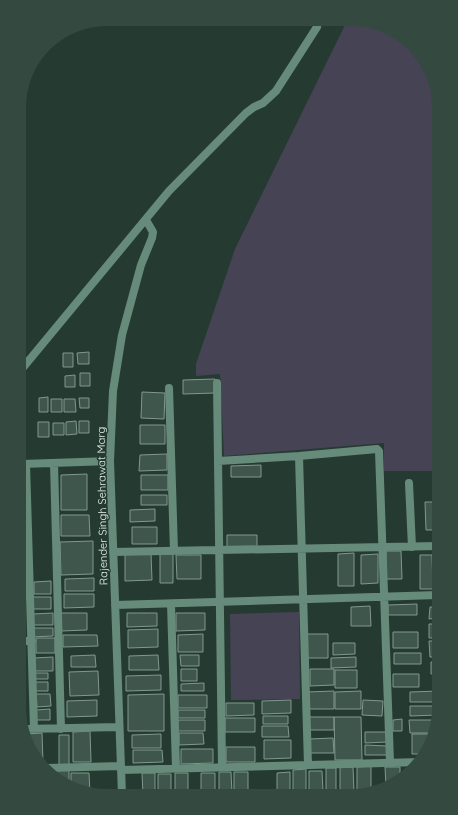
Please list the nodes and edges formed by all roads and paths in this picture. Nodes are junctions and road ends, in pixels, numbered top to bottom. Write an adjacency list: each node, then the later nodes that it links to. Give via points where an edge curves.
1 (316, 27): 2 (street, via 270,98 246,113 169,191)
2 (146, 220): 3 (street); 7 (street, Rajender Singh Sehrawat Marg, via 153,232 141,265 122,336 112,391)
3 (26, 365)
4 (217, 383): 8 (street)
5 (169, 388): 17 (street)
6 (299, 456): 8 (street); 13 (street, via 379,450); 15 (street)
7 (110, 460): 9 (street); 18 (street, Rajender Singh Sehrawat Marg)
8 (218, 461): 16 (street)
9 (54, 463): 10 (street); 31 (street)
10 (26, 464)
11 (409, 483): 14 (street)
12 (432, 546): 14 (street)
13 (383, 547): 14 (street); 15 (street); 21 (street)
14 (412, 547)
15 (302, 549): 16 (street); 22 (street)
16 (219, 550): 17 (street); 23 (street)
17 (174, 551): 18 (street)
18 (113, 552): 26 (street, Rajender Singh Sehrawat Marg)
19 (26, 557): 24 (street)
20 (432, 596): 21 (street)
21 (385, 597): 22 (street); 32 (street)
22 (303, 600): 23 (street); 34 (street)
23 (220, 602): 25 (street); 35 (street)
24 (27, 603): 27 (street)
25 (171, 604): 26 (street); 38 (street)
26 (115, 605): 28 (street, Rajender Singh Sehrawat Marg)
27 (27, 641): 30 (street)
28 (119, 727): 31 (street); 37 (street, Rajender Singh Sehrawat Marg)
29 (29, 729): 30 (street)
30 (34, 729): 31 (street)
31 (61, 729)
32 (390, 762): 33 (street); 34 (street)
33 (411, 762)
34 (308, 765): 35 (street)
35 (222, 767): 38 (street)
36 (53, 768): 37 (street)
37 (121, 768): 38 (street); 39 (street, Rajender Singh Sehrawat Marg)
38 (176, 768)
39 (122, 789)

